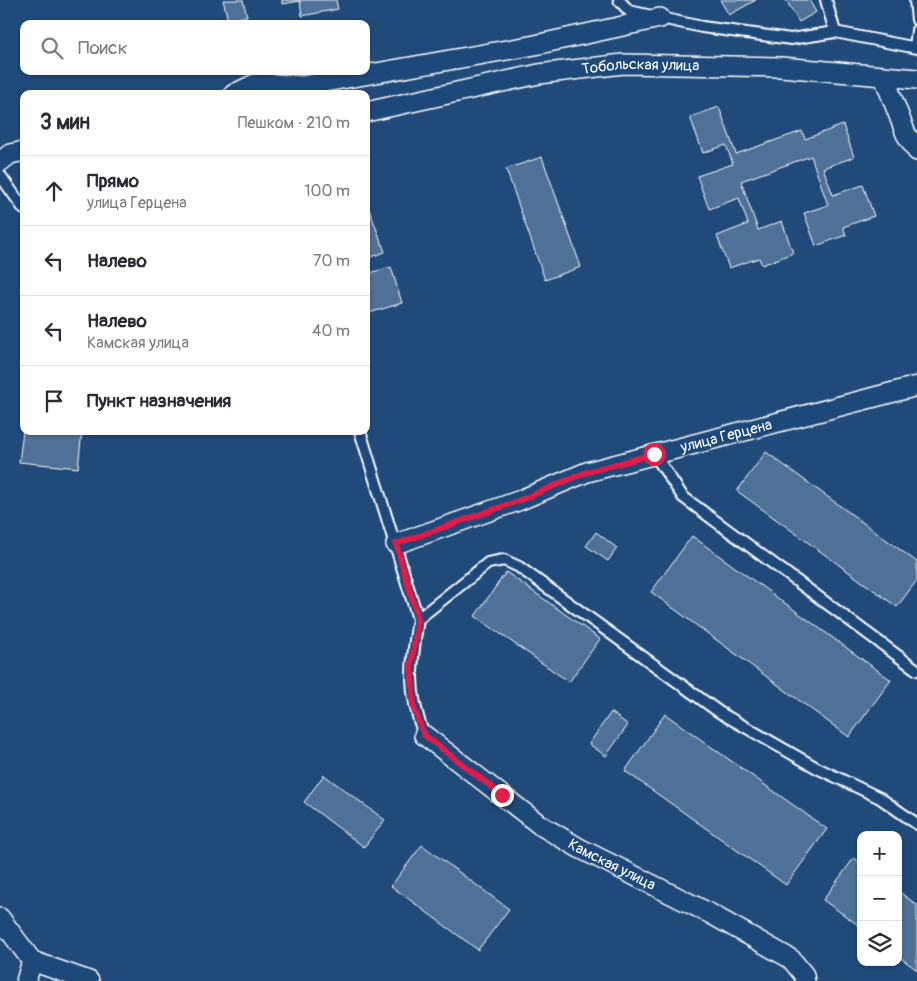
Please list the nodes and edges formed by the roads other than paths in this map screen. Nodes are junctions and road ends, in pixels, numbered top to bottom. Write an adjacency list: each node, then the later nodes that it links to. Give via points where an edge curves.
1 (619, 0): 4 (lane, via 628,11)
2 (826, 0): 7 (lane)
3 (915, 0): 5 (lane)
4 (660, 18): 7 (lane, via 791,39); 9 (street, via 535,45)
5 (917, 20)
6 (917, 30): 8 (lane)
7 (835, 32): 8 (lane)
8 (916, 47)
9 (370, 74)
10 (365, 75): 13 (street, via 302,86 256,83)
11 (884, 77): 12 (street, Тобольская улица); 14 (street, Тобольская улица, via 781,66 624,64 539,74); 15 (street, via 906,134)
12 (917, 79)
13 (242, 90)
14 (370, 111)
15 (917, 151)
16 (20, 152): 17 (street, via 10,154)
17 (0, 162)
18 (0, 175): 19 (lane)
19 (20, 203)
20 (917, 386): 22 (street, улица Герцена)
21 (361, 435): 23 (lane)
22 (654, 454): 23 (street, улица Герцена, via 587,472 518,501); 25 (lane, via 683,497)
23 (396, 544): 24 (lane)
24 (418, 619): 26 (lane, via 411,667 414,709); 27 (lane, via 488,563 504,560 519,567 719,712 817,768 880,798)
25 (917, 670)
26 (424, 735): 30 (street, Камская улица, via 540,825 791,959)
27 (917, 824)
28 (0, 918): 29 (street)
29 (32, 961): 31 (street); 32 (street)
30 (808, 979)
31 (26, 981)
32 (89, 981)

